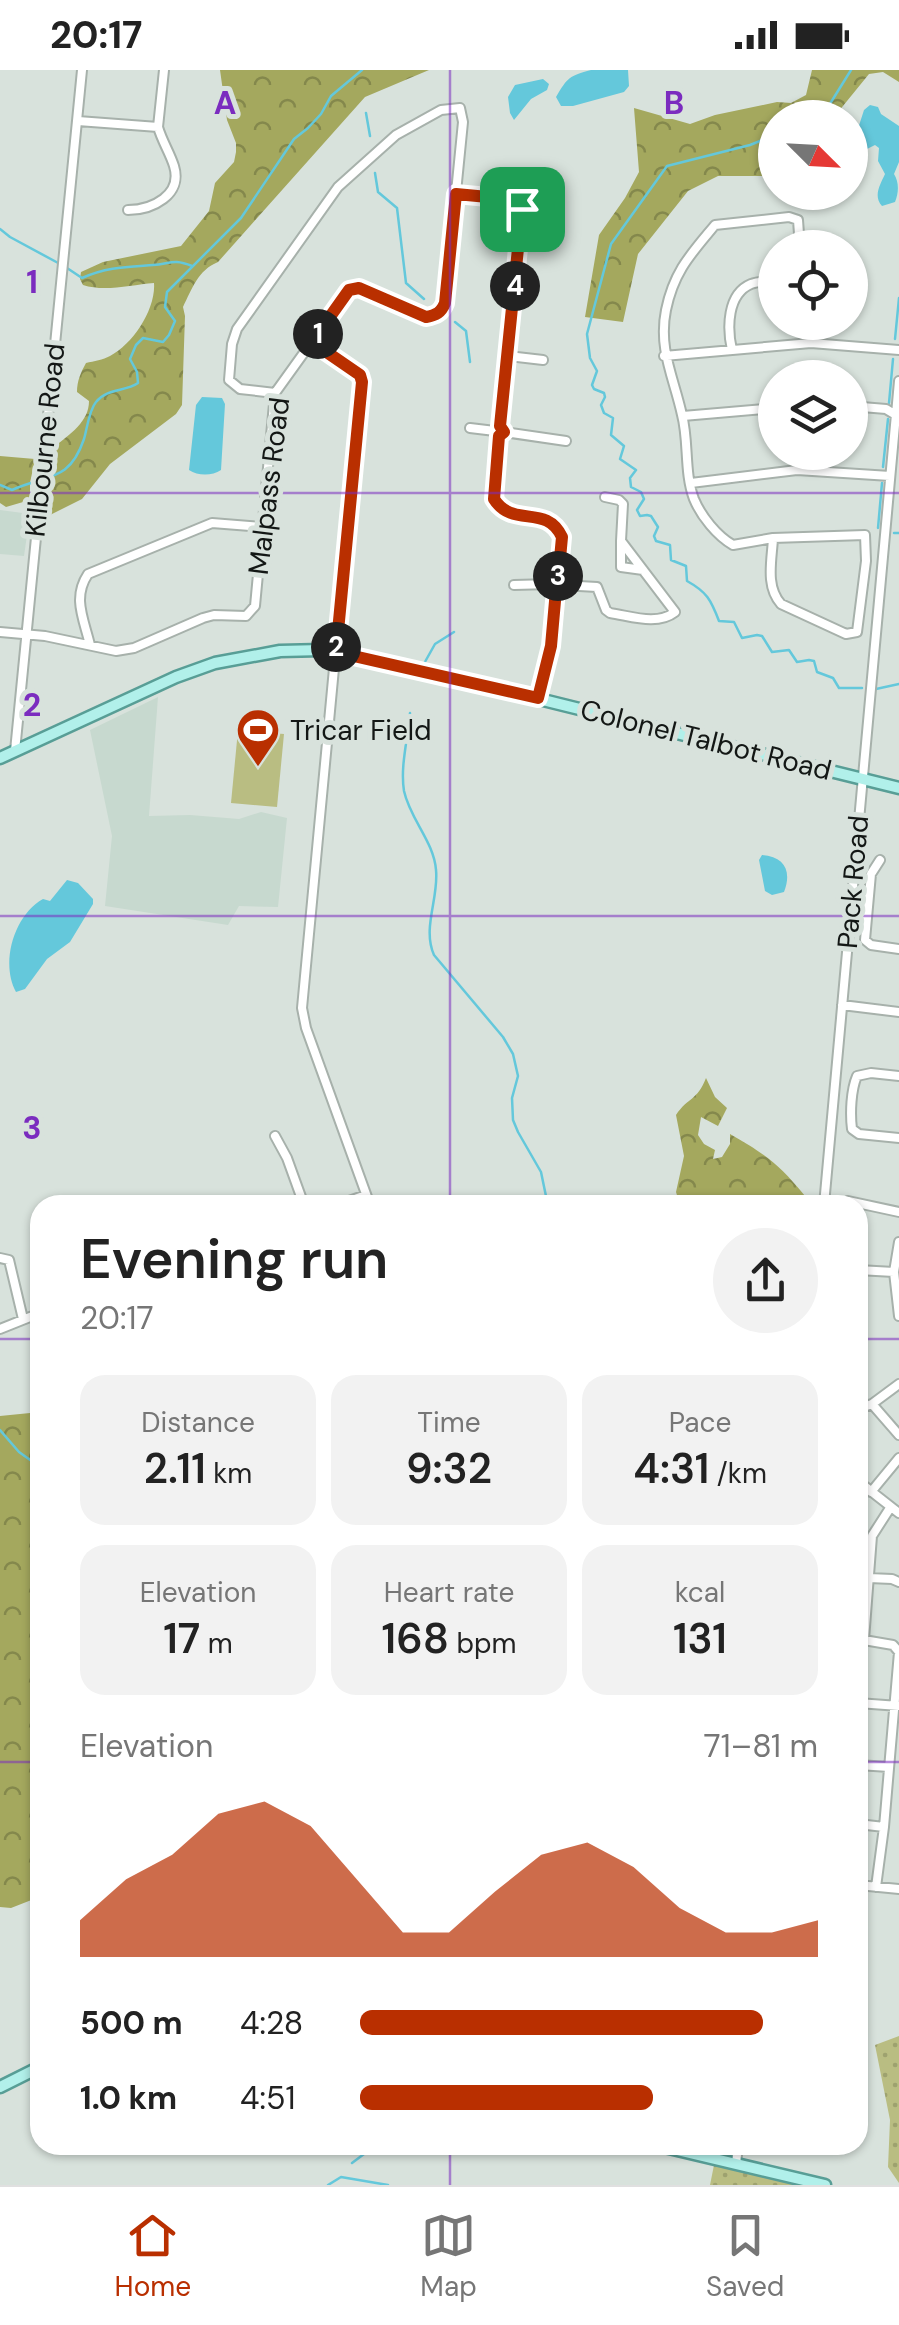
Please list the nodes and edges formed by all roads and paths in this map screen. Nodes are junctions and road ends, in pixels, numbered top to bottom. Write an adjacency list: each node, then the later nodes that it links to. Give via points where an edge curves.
1 (82, 70): 3 (street, Kilbourne Road)
2 (164, 70): 4 (street)
3 (78, 121): 4 (street); 34 (street, Kilbourne Road)
4 (158, 127): 6 (street, via 174,165 172,191 147,208)
5 (456, 194): 9 (street, Malpass Road, via 442,310 426,317 359,288 349,290); 12 (street, via 509,199 522,209); 16 (street, Malpass Road, via 460,108 441,110 396,135 338,187 232,344 230,380 240,389)
6 (128, 210)
7 (799, 230): 13 (street, via 798,220 790,218 714,225 674,281)
8 (758, 282): 10 (street, via 738,293 729,324)
9 (312, 342): 16 (street, Malpass Road); 36 (street, via 362,382)
10 (732, 350): 11 (street, via 811,343); 13 (street)
11 (899, 350)
12 (508, 356): 14 (street); 22 (street)
13 (664, 356): 20 (street)
14 (543, 360)
15 (899, 381): 19 (street, Pack Road)
16 (275, 393): 27 (street, Malpass Road)
17 (868, 408): 19 (street)
18 (758, 409): 20 (street)
19 (896, 415): 24 (street, Pack Road)
20 (683, 416): 25 (street)
21 (470, 428): 22 (street)
22 (500, 431): 23 (street); 32 (street, via 494,499 506,512 544,519 558,530)
23 (566, 441)
24 (890, 476): 25 (street, via 797,470); 40 (street, Pack Road)
25 (691, 482): 28 (street, via 694,498 725,541)
26 (605, 497): 29 (street, via 623,504)
27 (264, 528): 35 (street, Malpass Road, via 256,606 246,616 203,618 134,648); 35 (street, via 212,524 88,574 78,597)
28 (773, 538): 28 (street, via 865,535 857,632 846,634 774,597)
29 (621, 541): 30 (street); 30 (street, via 621,567)
30 (643, 570): 32 (street, via 675,612 667,618 610,613 597,587)
31 (514, 585): 32 (street)
32 (556, 585): 37 (street)
33 (0, 632): 34 (street, Malpass Road)
34 (25, 636): 35 (street, Malpass Road); 38 (street, Kilbourne Road)
35 (90, 645)
36 (336, 652): 37 (main road, Colonel Talbot Road); 38 (main road, Colonel Talbot Road, via 227,659); 50 (street, via 302,1008)
37 (538, 698): 40 (main road, Colonel Talbot Road)
38 (14, 751): 39 (main road, Colonel Talbot Road)
39 (0, 758)
40 (862, 779): 41 (main road, Colonel Talbot Road); 44 (street, Pack Road)
41 (899, 788)
42 (880, 860): 43 (street, via 871,874 864,940)
43 (899, 949)
44 (842, 1005): 45 (street); 51 (street, Pack Road)
45 (899, 1012)
46 (899, 1076): 48 (street, via 858,1076 851,1122 859,1134)
47 (274, 1136): 49 (street)
48 (899, 1138)
49 (300, 1195)
50 (366, 1195)
51 (825, 1195)
52 (868, 1206): 53 (street)
53 (899, 1212)
54 (899, 1242): 57 (street)
55 (4, 1259): 60 (street)
56 (868, 1271): 57 (street)
57 (894, 1272): 58 (street)
58 (899, 1316)
59 (30, 1317): 60 (street)
60 (23, 1319): 61 (street)
61 (0, 1329)
62 (899, 1384): 63 (street)
63 (872, 1404): 64 (street); 65 (street)
64 (868, 1405)
65 (899, 1435)
66 (899, 1458): 68 (street)
67 (868, 1490): 68 (street)
68 (871, 1492): 69 (street)
69 (894, 1510): 70 (street, via 872,1536)
70 (870, 1578): 71 (street); 72 (street)
71 (899, 1582)
72 (868, 1592)
73 (868, 1641): 75 (street, via 899,1652)
74 (868, 1704): 75 (street)
75 (897, 1706): 77 (street)
76 (868, 1766): 77 (street)
77 (890, 1767): 79 (street)
78 (868, 1826): 79 (street)
79 (884, 1828): 81 (street)
80 (868, 1886): 81 (street)
81 (876, 1887): 82 (street)
82 (899, 1889)
83 (30, 2073): 84 (main road)
84 (0, 2087)
85 (698, 2155): 87 (main road)
86 (737, 2155): 87 (street)
87 (736, 2164): 88 (main road)
88 (825, 2185)

